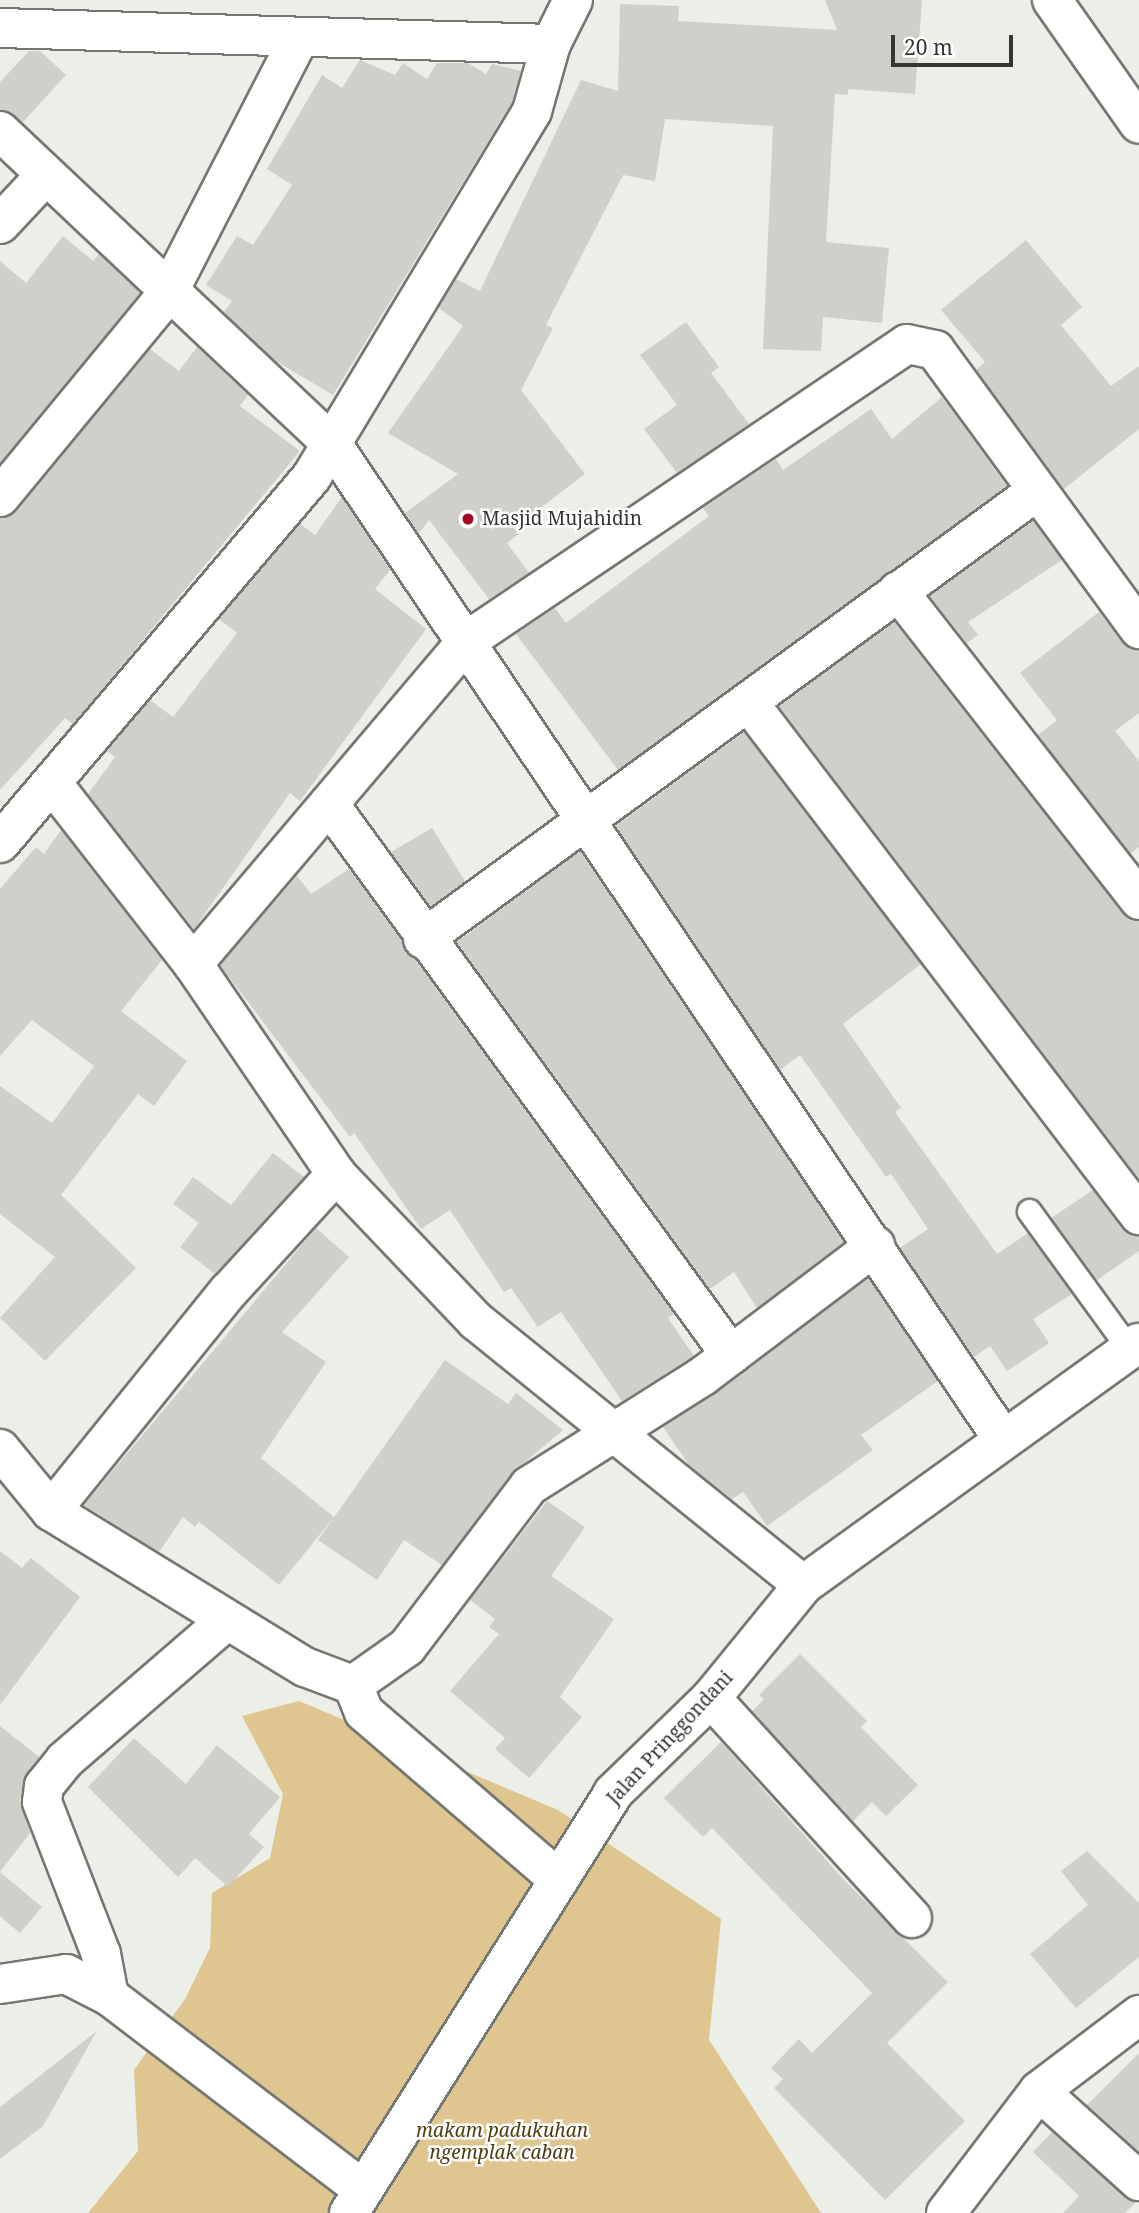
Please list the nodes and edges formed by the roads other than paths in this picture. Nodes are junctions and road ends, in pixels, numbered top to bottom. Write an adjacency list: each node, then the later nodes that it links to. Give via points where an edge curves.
1 (573, 0): 5 (street)
2 (1052, 0): 6 (street)
3 (0, 28): 4 (street)
4 (299, 38): 5 (street); 10 (street)
5 (551, 44): 11 (street, via 532,111)
6 (1139, 124)
7 (0, 131): 8 (street)
8 (44, 177): 9 (street); 10 (street)
9 (0, 224)
10 (168, 293): 11 (street); 13 (street)
11 (332, 444): 16 (street); 18 (street, via 312,476)
12 (1037, 491): 14 (street); 15 (street); 16 (street, via 935,350 907,344)
13 (0, 497)
14 (898, 591): 17 (street); 22 (street)
15 (1139, 629)
16 (468, 640): 19 (street); 20 (street)
17 (749, 702): 20 (street); 27 (street)
18 (52, 783): 21 (street); 24 (street)
19 (329, 804): 23 (street); 24 (street)
20 (589, 823): 23 (street); 28 (street)
21 (0, 843)
22 (1139, 900)
23 (423, 939): 30 (street)
24 (192, 964): 25 (street)
25 (336, 1174): 31 (street, via 476,1321); 34 (street, via 228,1292)
26 (1029, 1211): 29 (lane)
27 (1139, 1215)
28 (875, 1246): 30 (street); 32 (street)
29 (1134, 1346): 32 (street, Jalan Pringgondani)
30 (731, 1355): 31 (street)
31 (609, 1434): 35 (street); 37 (street, via 529,1486 407,1647)
32 (1003, 1440): 35 (street, Jalan Pringgondani)
33 (0, 1449): 34 (street)
34 (51, 1511): 36 (street)
35 (803, 1585): 38 (street, Jalan Pringgondani)
36 (227, 1620): 37 (street, via 336,1683); 42 (street, via 65,1760 44,1786 42,1802 101,1954)
37 (353, 1685): 39 (street, via 364,1712)
38 (711, 1698): 39 (street, Jalan Pringgondani, via 613,1793); 40 (street)
39 (559, 1880): 46 (street, Jalan Pringgondani)
40 (912, 1918)
41 (0, 1984): 42 (street, via 66,1974)
42 (109, 1996): 46 (street)
43 (1139, 2015): 44 (street)
44 (1039, 2091): 45 (street); 47 (street)
45 (1139, 2181)
46 (355, 2200)
47 (946, 2213)

